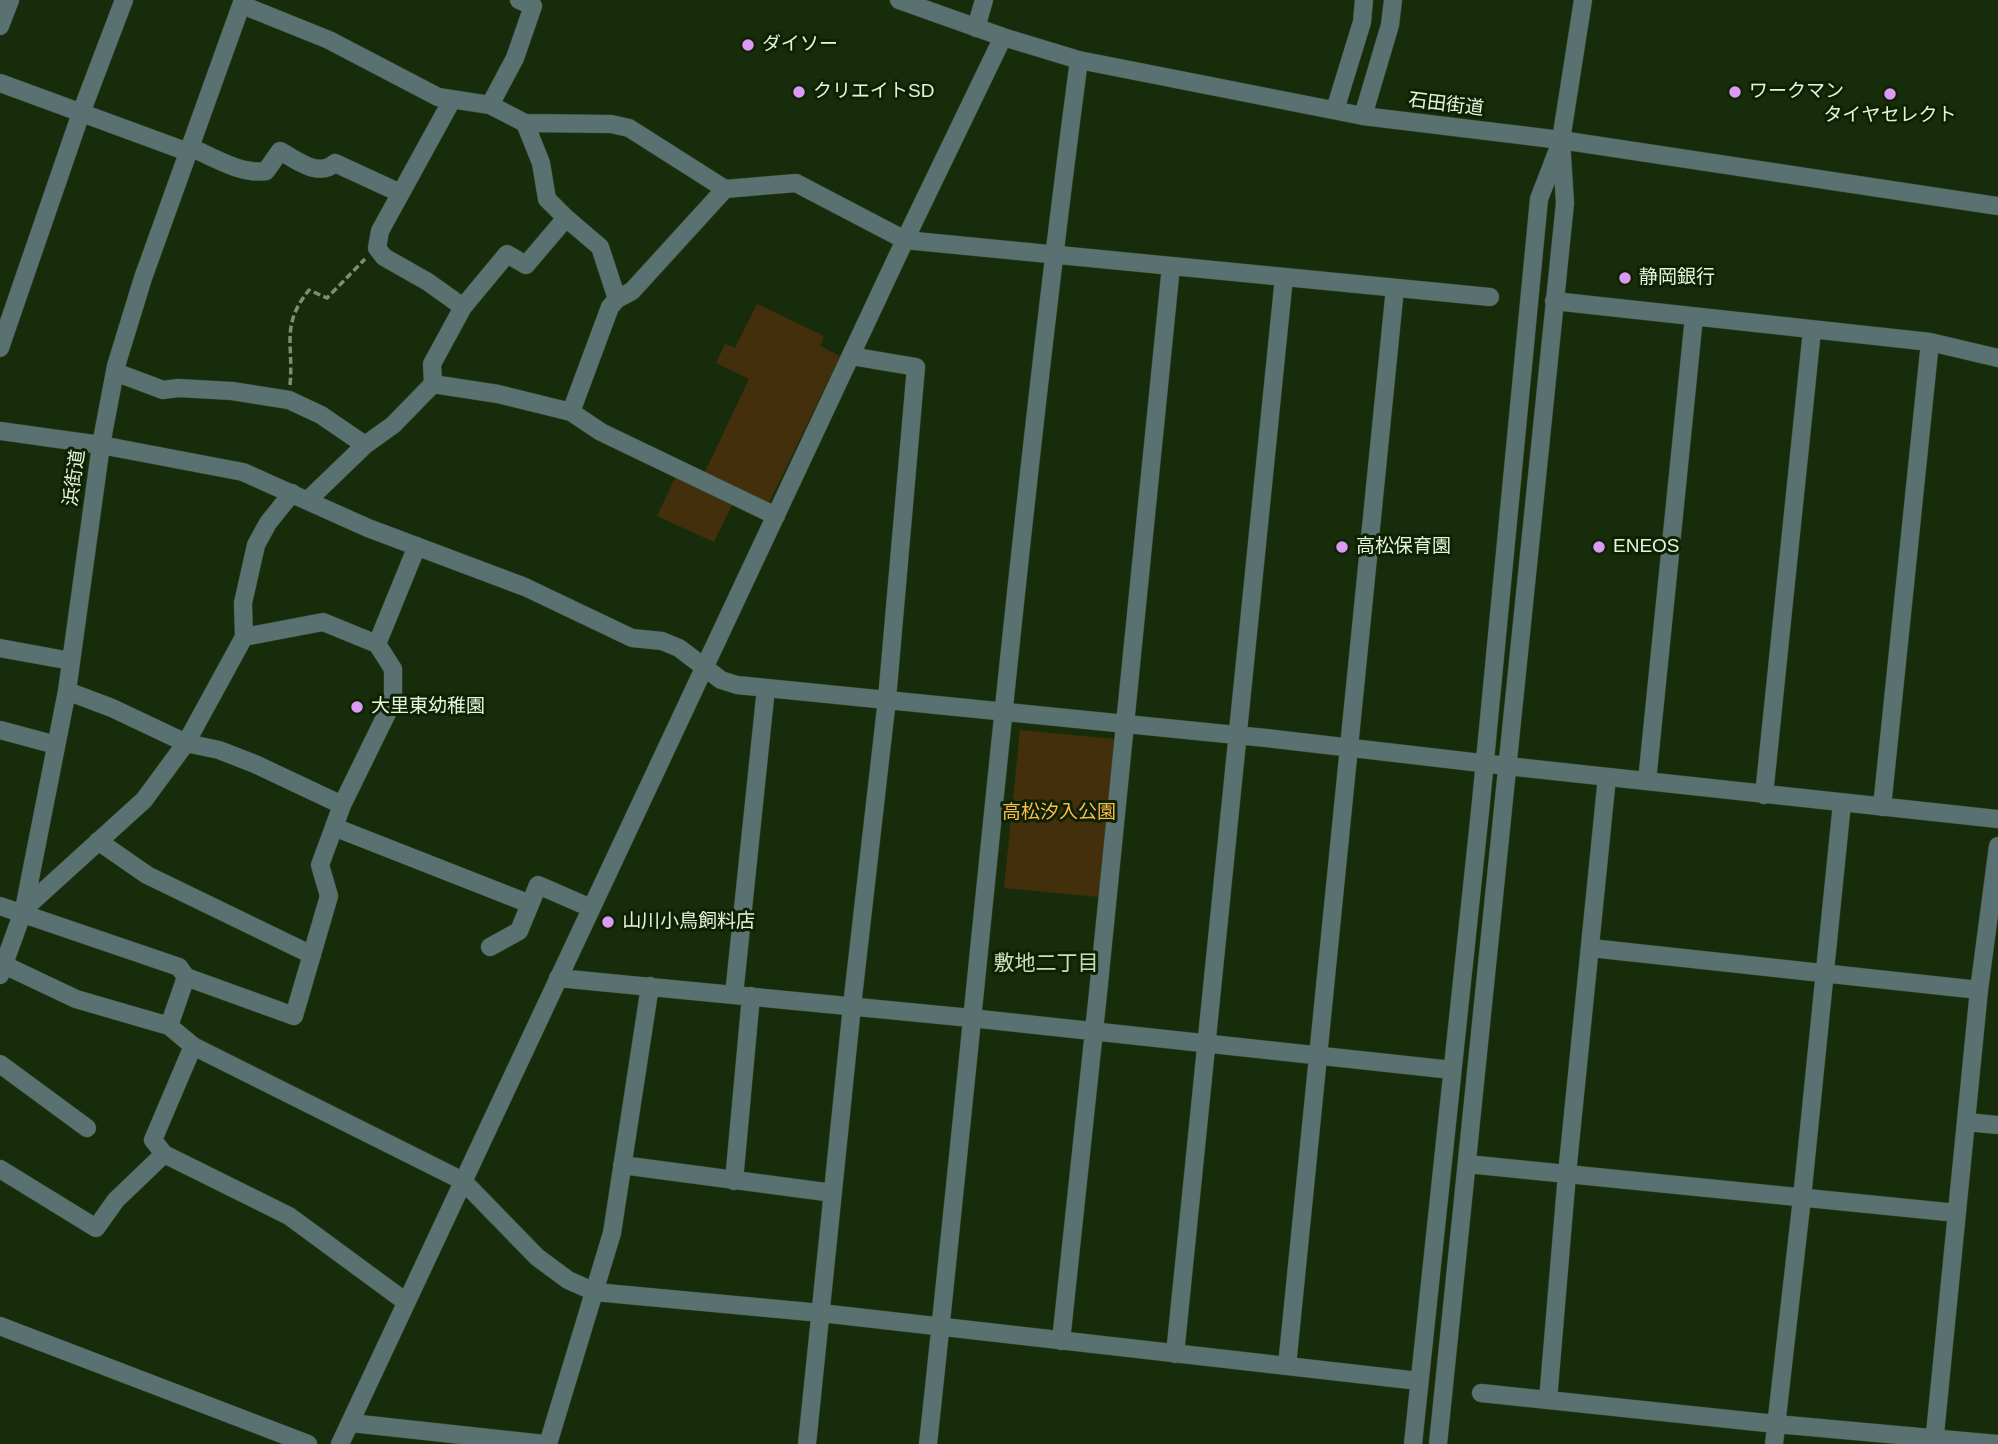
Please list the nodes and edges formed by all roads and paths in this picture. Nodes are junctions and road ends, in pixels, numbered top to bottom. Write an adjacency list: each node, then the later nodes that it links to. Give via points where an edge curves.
1 (10, 0): 10 (street)
2 (124, 0): 18 (street)
3 (519, 0): 16 (street, via 533,6 515,58)
4 (899, 0): 11 (street, 石田街道)
5 (984, 0): 11 (street)
6 (1364, 0): 17 (street, via 1362,22)
7 (1392, 0): 19 (street, via 1390,25)
8 (1583, 0): 21 (street)
9 (243, 2): 15 (street); 22 (street, 浜街道)
10 (0, 26)
11 (976, 27): 12 (street, 石田街道)
12 (1003, 37): 13 (street, 石田街道); 27 (street)
13 (1079, 60): 17 (street, 石田街道); 29 (street)
14 (0, 83): 18 (street)
15 (452, 100): 16 (street); 24 (street)
16 (489, 105): 20 (street)
17 (1335, 110): 19 (street, 石田街道)
18 (81, 113): 22 (street); 40 (street)
19 (1363, 116): 21 (street, 石田街道)
20 (526, 123): 23 (street, via 629,128); 26 (street, via 541,163 547,199)
21 (1561, 140): 25 (street, 石田街道); 35 (street, via 1565,203); 68 (street, via 1539,198)
22 (189, 150): 24 (street, via 257,173 266,172 280,151 319,170 335,163); 43 (street, 浜街道)
23 (726, 189): 27 (street, via 796,183); 34 (street, via 632,291)
24 (400, 193): 28 (street, via 380,231)
25 (1998, 206)
26 (566, 218): 34 (street, via 600,247); 36 (street, via 526,265 506,254)
27 (905, 240): 29 (street); 41 (street)
28 (377, 248): 36 (street); 45 (path, via 327,298 309,290 299,302 292,316)
29 (1054, 253): 30 (street); 61 (street)
30 (1171, 266): 31 (street); 62 (street)
31 (1284, 277): 32 (street); 64 (street)
32 (1395, 288): 33 (street); 67 (street)
33 (1490, 297)
34 (617, 299): 46 (street)
35 (1554, 301): 37 (street); 69 (street)
36 (463, 307): 44 (street, via 432,364)
37 (1694, 317): 38 (street); 71 (street)
38 (1812, 330): 39 (street); 72 (street)
39 (1930, 342): 42 (street); 75 (street)
40 (0, 348)
41 (850, 356): 51 (street); 60 (street, via 916,367)
42 (1998, 358)
43 (115, 372): 45 (street, via 163,390 232,391); 48 (street, 浜街道)
44 (433, 384): 46 (street); 49 (street, via 393,425)
45 (289, 400): 49 (street)
46 (571, 412): 51 (street, via 601,432)
47 (0, 432): 48 (street)
48 (101, 445): 50 (street, via 243,472); 56 (street, 浜街道)
49 (365, 445): 50 (street)
50 (300, 497): 52 (street); 53 (street, via 268,523 256,545 243,603)
51 (776, 516): 57 (street)
52 (417, 546): 54 (street); 57 (street, via 525,587 632,638 679,648)
53 (243, 636): 54 (street, via 323,622); 65 (street)
54 (377, 644): 74 (street, via 393,669 393,701)
55 (0, 648): 56 (street)
56 (71, 661): 59 (street, 浜街道)
57 (704, 667): 58 (street, via 721,680); 82 (street)
58 (766, 688): 60 (street); 93 (street)
59 (67, 691): 65 (street); 66 (street, 浜街道)
60 (887, 699): 61 (street); 94 (street)
61 (1002, 711): 62 (street); 95 (street)
62 (1124, 723): 64 (street); 97 (street)
63 (0, 730): 66 (street)
64 (1236, 735): 67 (street); 98 (street)
65 (186, 743): 74 (street, via 255,764); 78 (street, via 144,800)
66 (56, 745): 83 (street, 浜街道)
67 (1350, 748): 68 (street); 100 (street)
68 (1484, 764): 69 (street); 102 (street)
69 (1507, 766): 70 (street); 107 (street)
70 (1607, 777): 71 (street); 85 (street)
71 (1647, 781): 72 (street)
72 (1764, 795): 73 (street)
73 (1842, 803): 75 (street); 88 (street)
74 (342, 805): 77 (street)
75 (1882, 807): 76 (street)
76 (1998, 819)
77 (334, 827): 80 (street); 86 (street, via 320,865 329,895)
78 (98, 841): 83 (street); 86 (street, via 147,875)
79 (1998, 846): 92 (street)
80 (530, 904): 82 (street, via 538,885); 84 (street, via 519,931)
81 (0, 906): 83 (street)
82 (591, 908): 90 (street)
83 (24, 912): 87 (street, 浜街道); 89 (street, via 180,967)
84 (490, 947)
85 (1591, 948): 88 (street); 110 (street)
86 (312, 955): 89 (street, via 293,1016)
87 (1, 968): 96 (street, via 76,999)
88 (1824, 973): 92 (street); 114 (street)
89 (187, 977): 96 (street)
90 (558, 978): 91 (street); 111 (street)
91 (650, 986): 93 (street); 108 (street)
92 (1979, 990): 103 (street)
93 (742, 996): 94 (street); 112 (street)
94 (852, 1006): 95 (street); 113 (street)
95 (971, 1018): 97 (street); 120 (street)
96 (169, 1026): 99 (street)
97 (1095, 1033): 98 (street); 121 (street)
98 (1206, 1044): 100 (street); 122 (street)
99 (193, 1046): 106 (street, via 153,1140); 111 (street)
100 (1318, 1056): 102 (street); 123 (street)
101 (0, 1064): 105 (street)
102 (1452, 1070): 124 (street)
103 (1966, 1122): 104 (street); 115 (street)
104 (1998, 1125)
105 (87, 1128)
106 (164, 1154): 109 (street, via 116,1200 96,1228); 117 (street, via 289,1216)
107 (1467, 1164): 110 (street); 136 (street)
108 (622, 1165): 112 (street); 116 (street, via 612,1233)
109 (0, 1169)
110 (1567, 1174): 114 (street); 126 (street)
111 (463, 1181): 116 (street, via 537,1258); 117 (street)
112 (734, 1181): 113 (street)
113 (833, 1193): 118 (street)
114 (1802, 1198): 115 (street); 128 (street)
115 (1957, 1213): 129 (street)
116 (595, 1292): 118 (street); 132 (street)
117 (407, 1303): 127 (street)
118 (821, 1313): 120 (street); 133 (street)
119 (0, 1326): 130 (street)
120 (940, 1327): 121 (street); 134 (street)
121 (1061, 1341): 122 (street)
122 (1175, 1354): 123 (street)
123 (1287, 1366): 124 (street)
124 (1419, 1381): 135 (street)
125 (1481, 1393): 126 (street)
126 (1548, 1400): 128 (street)
127 (351, 1423): 131 (street); 132 (street)
128 (1776, 1424): 129 (street); 137 (street)
129 (1935, 1440): 138 (street)
130 (308, 1444)
131 (340, 1444)
132 (546, 1444)
133 (807, 1444)
134 (928, 1444)
135 (1413, 1444)
136 (1438, 1444)
137 (1774, 1444)
138 (1998, 1444)

